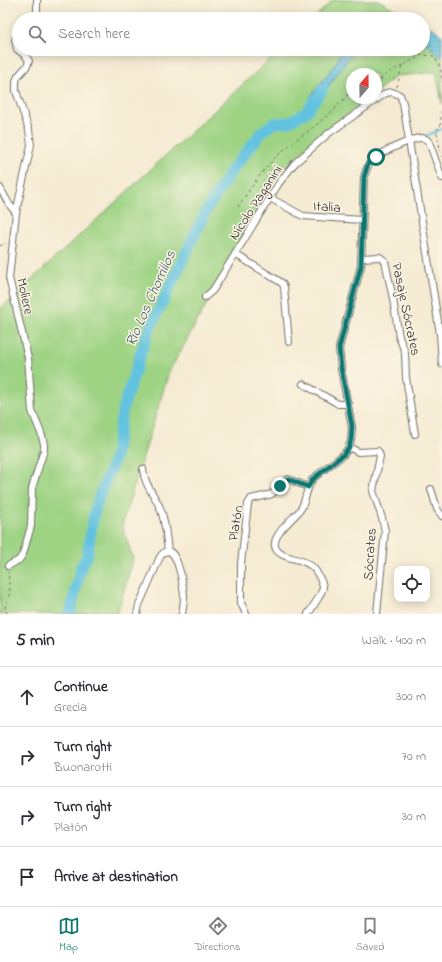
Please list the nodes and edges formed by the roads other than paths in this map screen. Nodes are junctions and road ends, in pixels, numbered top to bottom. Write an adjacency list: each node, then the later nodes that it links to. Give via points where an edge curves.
1 (37, 0): 2 (street)
2 (37, 12)
3 (26, 56): 8 (street, Moliere, via 27,66 18,76 16,91 29,130 31,145)
4 (409, 141): 5 (street, via 427,139); 7 (street, Nícolo Paganini, via 400,95 386,93 302,156 278,183); 9 (street, via 376,157 368,164 364,177); 14 (street, via 440,334)
5 (442, 178)
6 (0, 188): 8 (street)
7 (270, 198): 9 (street, Italia, via 310,218); 10 (street, Nícolo Paganini)
8 (16, 213): 24 (street, Moliere, via 9,278 28,358 32,411 41,433 44,450 32,488 31,521 23,554 19,560)
9 (362, 220): 11 (street)
10 (235, 254): 12 (street, Nícolo Paganini, via 213,290); 13 (street, via 282,282)
11 (362, 258): 16 (street, via 339,348); 17 (street, Pasaje Sócrates, via 380,257 385,261 399,337 405,352 406,378)
12 (205, 297)
13 (289, 342)
14 (442, 364)
15 (303, 384): 16 (street, via 338,404)
16 (348, 404): 18 (street, via 352,433)
17 (415, 434)
18 (349, 447): 20 (street, via 313,479); 29 (street, Sócrates, via 358,452 378,451 380,456 373,491 385,531)
19 (142, 469): 23 (street, via 143,478 163,514)
20 (308, 487): 27 (street, Platón, via 288,479 272,494 252,499 248,504 241,562 241,603); 28 (street, via 302,508 278,534 275,546 280,553 310,564 322,583 322,591)
21 (431, 489): 22 (street)
22 (442, 516)
23 (168, 552): 25 (street, via 160,557); 26 (street, via 176,557 179,570 184,594)
24 (8, 566)
25 (137, 614)
26 (182, 614)
27 (246, 614)
28 (308, 614)
29 (377, 614)

